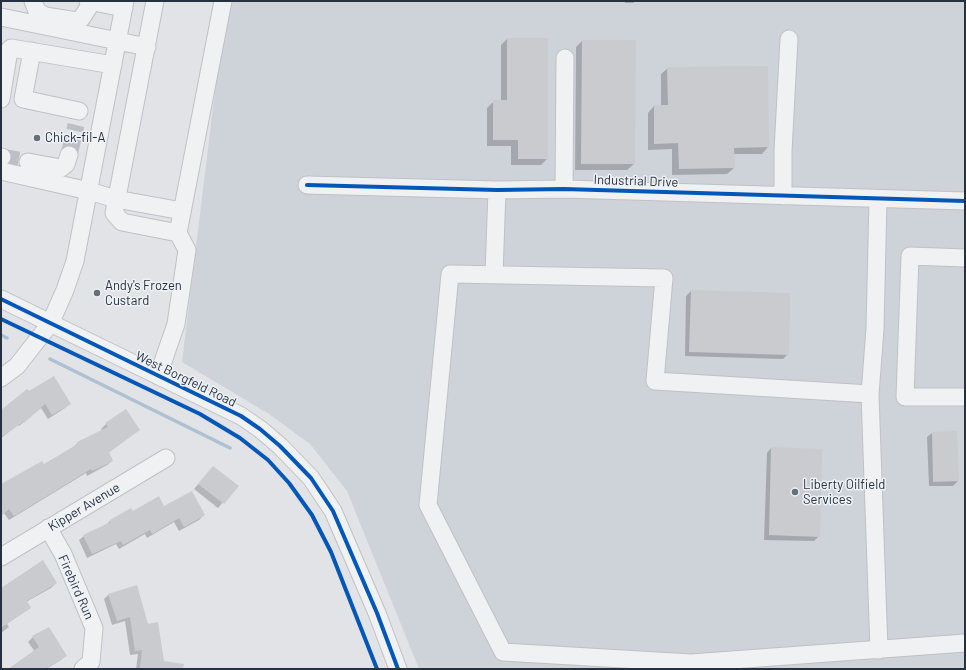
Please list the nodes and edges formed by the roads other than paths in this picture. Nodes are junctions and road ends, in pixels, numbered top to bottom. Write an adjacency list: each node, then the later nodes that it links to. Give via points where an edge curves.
1 (156, 1): 9 (street)
2 (223, 1): 26 (street)
3 (34, 3): 5 (street, via 37,12 45,16 77,21 81,19)
4 (125, 4): 5 (street); 8 (street)
5 (88, 5)
6 (1, 17): 8 (street)
7 (789, 39): 22 (street)
8 (118, 42): 9 (street); 12 (street)
9 (147, 47): 23 (street)
10 (32, 51): 12 (street); 13 (street, via 11,48 9,50); 14 (street, via 23,99 77,118)
11 (565, 58): 19 (street)
12 (113, 65): 14 (street)
13 (1, 98)
14 (103, 115): 21 (street)
15 (69, 156): 17 (street, via 61,168)
16 (1, 162): 21 (street)
17 (28, 162)
18 (307, 185): 20 (street, Industrial Drive)
19 (564, 189): 20 (street, Industrial Drive); 22 (street, Industrial Drive)
20 (497, 190): 29 (street)
21 (89, 191): 23 (street); 31 (street, via 75,261)
22 (782, 196): 24 (street, Industrial Drive)
23 (116, 199): 26 (street); 27 (street, via 114,213 122,222)
24 (878, 199): 25 (street, Industrial Drive); 34 (street, via 875,329)
25 (965, 201)
26 (182, 211): 27 (street)
27 (178, 234): 32 (street, via 187,250 176,324)
28 (965, 258): 35 (street, via 910,256 905,397)
29 (494, 275): 34 (street, via 664,278 656,381); 40 (street, via 450,274 428,505 503,652 691,663)
30 (1, 299): 31 (street, West Borgfeld Road)
31 (50, 324): 32 (street, West Borgfeld Road); 33 (street, via 17,366)
32 (158, 376): 42 (street, West Borgfeld Road, via 241,416 280,446 311,478 333,511)
33 (1, 378)
34 (870, 394): 40 (street)
35 (965, 397)
36 (166, 458): 37 (street, Kipper Avenue)
37 (48, 528): 38 (street, Kipper Avenue); 41 (street, Firebird Run, via 63,554 94,628 90,662)
38 (1, 557)
39 (965, 643): 40 (street)
40 (879, 650)
41 (83, 669)
42 (398, 669)

